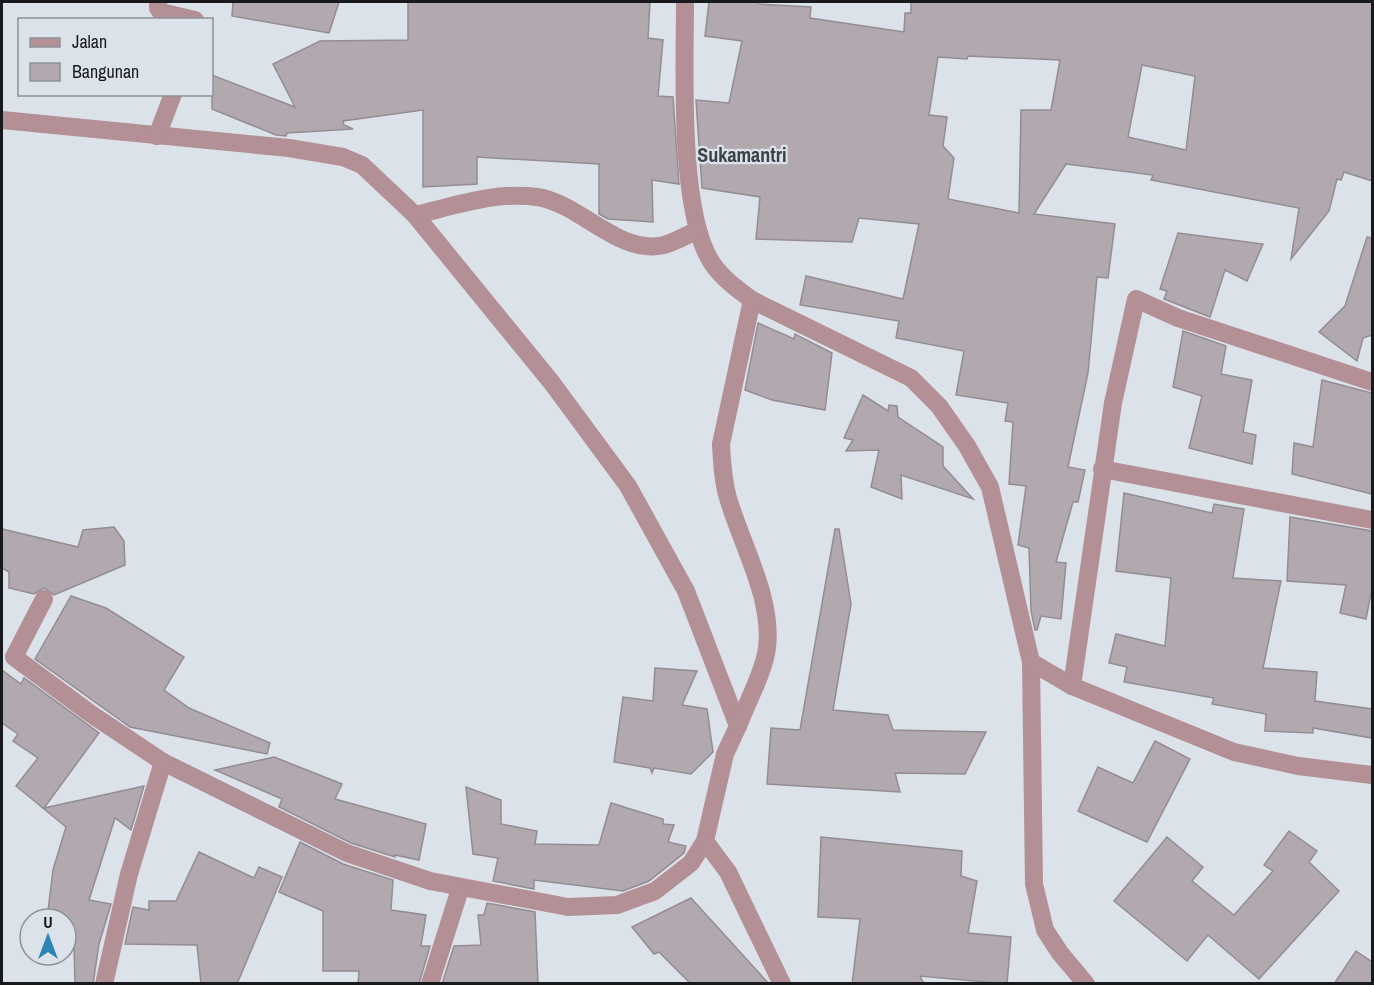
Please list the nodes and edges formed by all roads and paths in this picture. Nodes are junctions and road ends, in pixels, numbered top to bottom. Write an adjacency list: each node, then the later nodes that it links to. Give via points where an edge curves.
1 (159, 2): 3 (street, via 161,12)
2 (685, 2): 8 (street, via 687,148)
3 (186, 18)
4 (172, 96): 6 (street)
5 (2, 120): 6 (street)
6 (157, 136): 7 (street, via 343,157 362,165)
7 (415, 215): 8 (street, via 474,200 537,196 578,212 611,235 632,242 663,246); 17 (street, via 552,383 628,486 686,591)
8 (698, 230): 9 (street, via 712,262 733,287)
9 (752, 300): 15 (street, via 911,378 939,406 990,488); 17 (street, via 721,444 722,469 727,497 765,610 768,635 767,652)
10 (1372, 382): 11 (street, via 1178,318 1136,299)
11 (1102, 469): 12 (street); 16 (street)
12 (1372, 520)
13 (44, 599): 14 (street)
14 (8, 653): 18 (street)
15 (1031, 662): 16 (street); 25 (street, via 1034,884 1045,930)
16 (1072, 686): 19 (street, via 1234,752 1298,766)
17 (738, 726): 20 (street, via 725,754)
18 (163, 762): 21 (street, via 347,853); 22 (street, via 129,874)
19 (1372, 775)
20 (705, 841): 21 (street, via 691,863 655,891 617,905 568,907); 24 (street, via 728,872)
21 (460, 888): 23 (street)
22 (104, 984)
23 (430, 984)
24 (782, 984)
25 (1086, 984)

